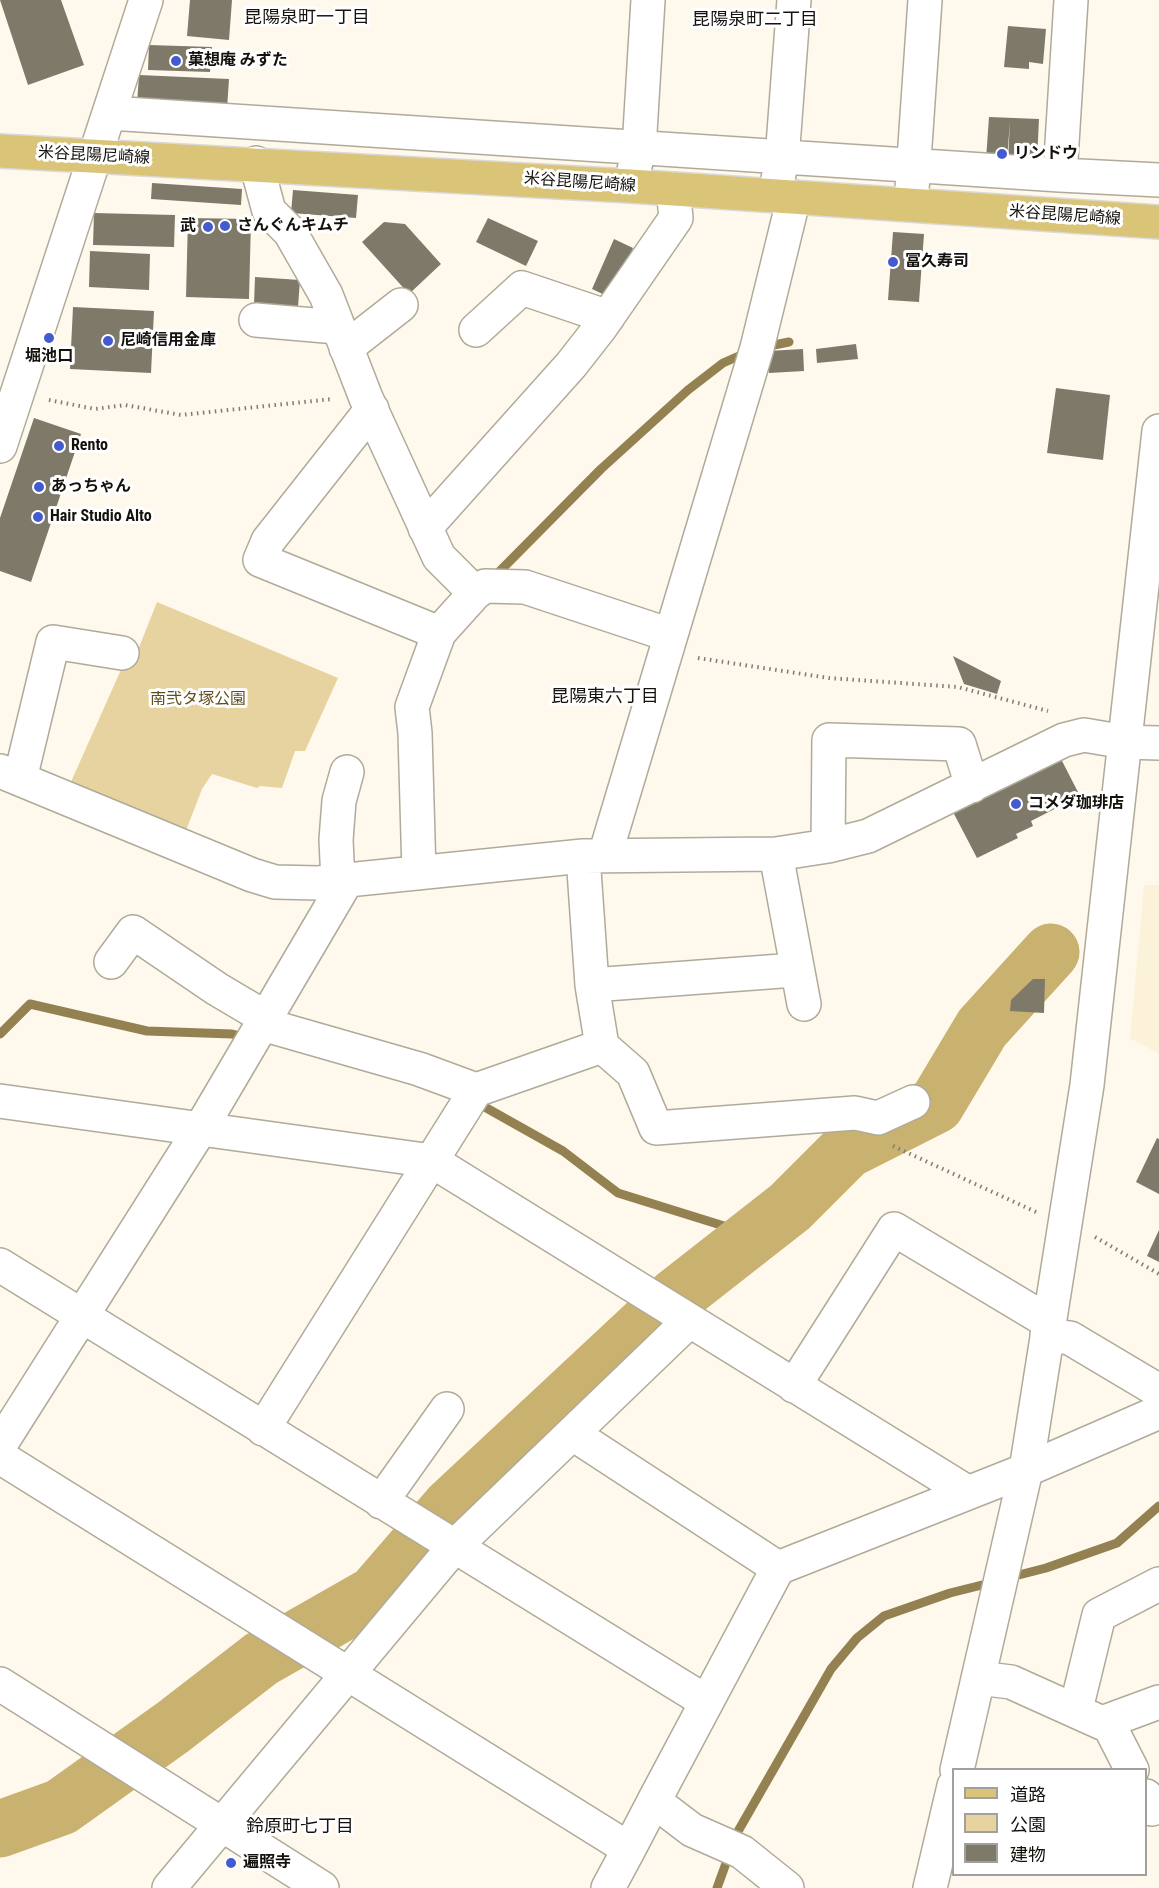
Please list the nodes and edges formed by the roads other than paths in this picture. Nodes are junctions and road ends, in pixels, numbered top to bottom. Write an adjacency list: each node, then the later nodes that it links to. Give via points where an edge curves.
1 (146, 0): 6 (street)
2 (647, 0): 7 (street)
3 (794, 0): 10 (street)
4 (925, 0): 12 (street)
5 (1071, 0): 13 (street)
6 (110, 113): 7 (street); 9 (street)
7 (639, 149): 10 (street); 15 (street)
8 (0, 150): 9 (main road, 米谷昆陽尼崎線)
9 (95, 157): 11 (main road, 米谷昆陽尼崎線); 27 (street)
10 (782, 159): 12 (street); 17 (street)
11 (256, 163): 15 (main road, 米谷昆陽尼崎線); 24 (street, via 269,211 290,232 326,295)
12 (915, 166): 13 (street); 18 (street)
13 (1060, 175): 14 (street)
14 (1159, 180)
15 (630, 186): 16 (main road, 米谷昆陽尼崎線)
16 (673, 189): 17 (main road, 米谷昆陽尼崎線); 21 (street, via 676,218)
17 (784, 196): 18 (main road, 米谷昆陽尼崎線); 31 (street, via 756,348)
18 (910, 205): 19 (main road, 米谷昆陽尼崎線)
19 (1159, 222)
20 (401, 305): 24 (street)
21 (608, 317): 23 (street, via 522,288); 28 (street, via 571,365)
22 (256, 320): 24 (street)
23 (476, 330)
24 (341, 338): 25 (street)
25 (369, 403): 28 (street); 30 (street, via 268,541 260,560)
26 (1159, 431): 33 (street)
27 (0, 446)
28 (425, 528): 29 (street, via 439,557)
29 (480, 590): 30 (street); 31 (street, via 525,587)
30 (439, 633): 41 (street, via 412,707)
31 (668, 644): 40 (street)
32 (122, 652): 36 (street, via 53,642)
33 (1125, 742): 34 (street); 37 (street, via 1084,735 1064,740); 57 (street, via 1087,1085)
34 (1159, 743)
35 (347, 772): 42 (street, via 339,801 336,840)
36 (10, 775): 42 (street, via 252,875 275,882)
37 (972, 786): 38 (street, via 868,836); 38 (street, via 959,744 829,740)
38 (828, 846): 39 (street)
39 (776, 855): 40 (street); 44 (street)
40 (594, 856): 41 (street); 45 (street)
41 (419, 873): 42 (street)
42 (342, 881): 47 (street)
43 (111, 962): 47 (street, via 133,932)
44 (795, 970): 45 (street); 46 (street)
45 (592, 985): 48 (street)
46 (804, 1004)
47 (264, 1021): 49 (street); 52 (street)
48 (602, 1046): 49 (street); 51 (street, via 633,1073 656,1128 855,1113 878,1118)
49 (476, 1090): 53 (street)
50 (0, 1101): 52 (street)
51 (913, 1102)
52 (201, 1128): 53 (street); 56 (street)
53 (432, 1161): 55 (street); 62 (street)
54 (0, 1265): 56 (street)
55 (673, 1312): 58 (street); 63 (street)
56 (81, 1316): 62 (street); 64 (street)
57 (1048, 1329): 58 (street, via 894,1229); 59 (street); 66 (street)
58 (794, 1386): 67 (street)
59 (1159, 1391)
60 (447, 1409): 68 (street)
61 (1159, 1412): 66 (street)
62 (263, 1428): 68 (street)
63 (573, 1434): 69 (street); 70 (street)
64 (0, 1445)
65 (0, 1456): 72 (street)
66 (1026, 1470): 67 (street); 73 (street)
67 (967, 1492): 70 (street)
68 (381, 1502): 69 (street)
69 (437, 1538): 72 (street); 75 (street)
70 (778, 1568): 75 (street)
71 (1159, 1584): 77 (street, via 1099,1615)
72 (347, 1673): 85 (street); 86 (street)
73 (978, 1678): 77 (street, via 1011,1682); 79 (street)
74 (0, 1684): 85 (street)
75 (705, 1701): 83 (street)
76 (1159, 1702): 78 (street)
77 (1076, 1709): 78 (street, via 1102,1723)
78 (1107, 1721): 80 (street)
79 (957, 1768)
80 (1131, 1768)
81 (952, 1794): 91 (street)
82 (1147, 1798): 84 (street, via 1152,1809)
83 (654, 1802): 86 (street); 90 (street, via 692,1830 742,1852)
84 (1159, 1806)
85 (222, 1825): 87 (street); 88 (street)
86 (629, 1849): 89 (street)
87 (169, 1888)
88 (322, 1888)
89 (608, 1888)
90 (787, 1888)
91 (930, 1888)

